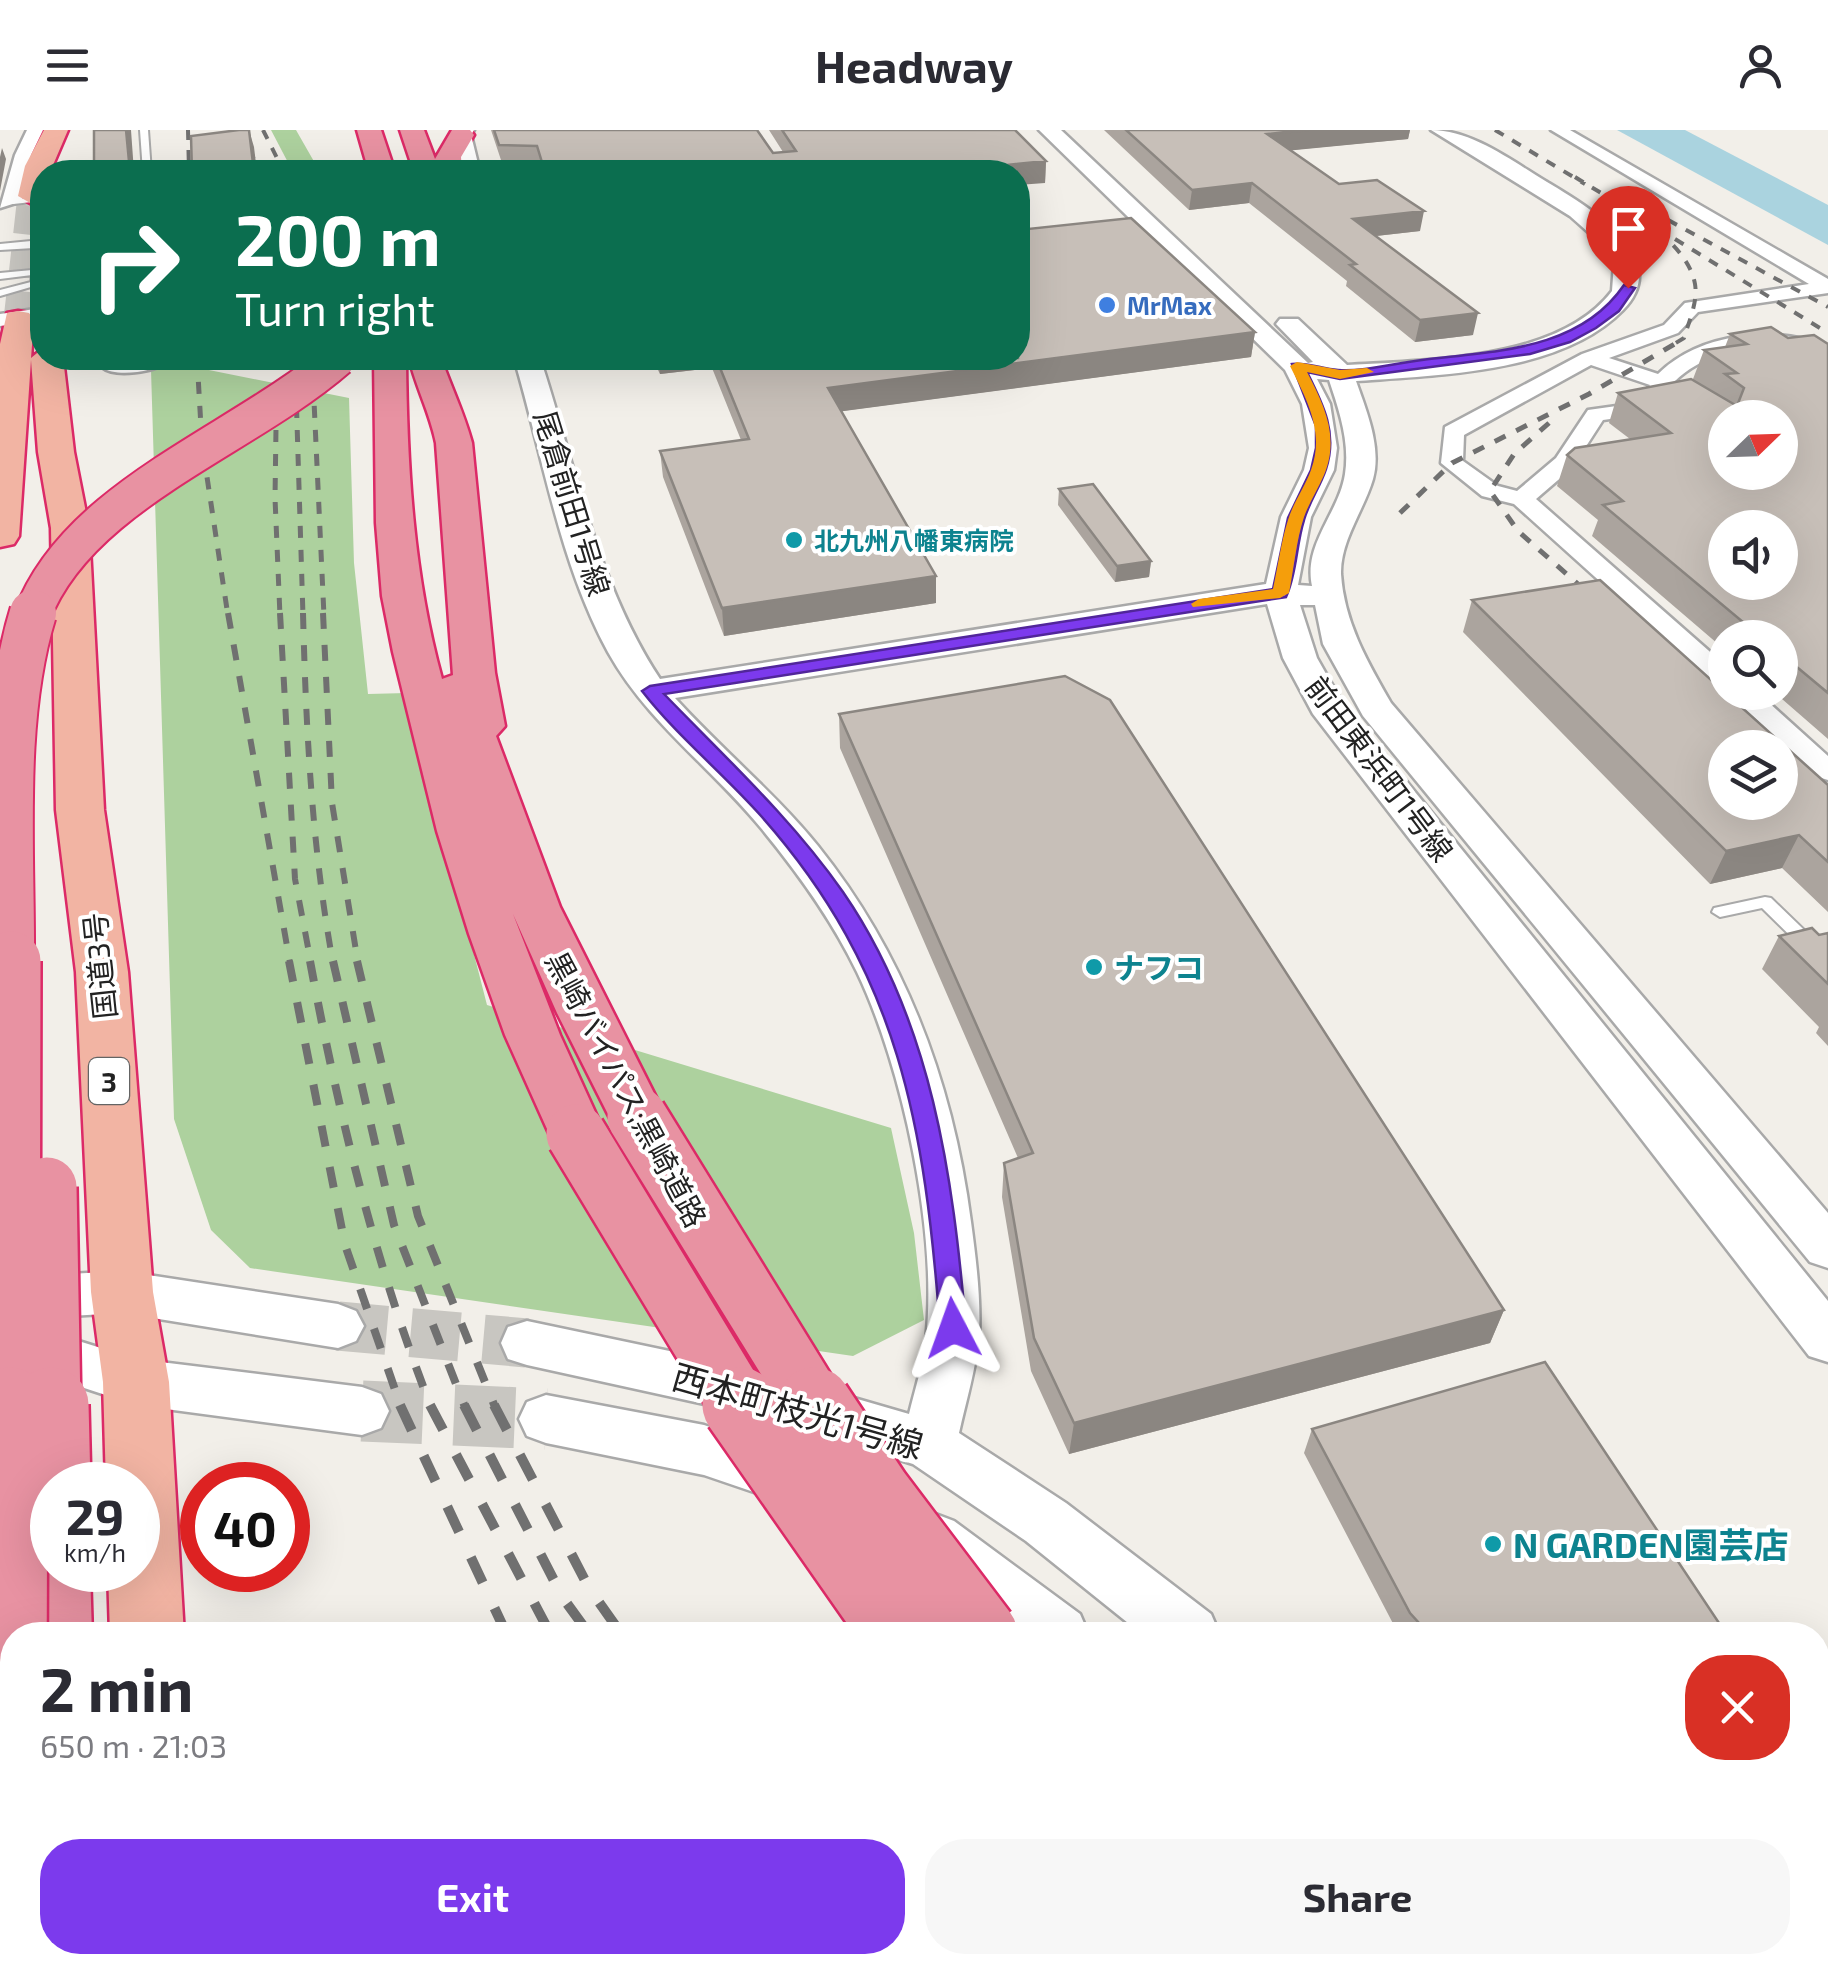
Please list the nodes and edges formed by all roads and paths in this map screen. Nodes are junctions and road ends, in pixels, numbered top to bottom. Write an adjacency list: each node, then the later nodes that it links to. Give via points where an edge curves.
1 (35, 130): 14 (street)
2 (56, 130): 16 (highway)
3 (80, 130): 17 (highway)
4 (144, 130): 18 (lane)
5 (355, 130): 19 (highway)
6 (369, 130): 20 (highway)
7 (389, 130): 21 (highway)
8 (412, 130): 22 (highway)
9 (1049, 130): 26 (street, 前田東浜町1号線)
10 (1077, 130): 26 (street, 前田東浜町1号線)
11 (1441, 130): 47 (street, via 1588,219 1616,245 1628,268 1628,288 1615,308 1565,339 1470,360)
12 (1559, 130): 37 (street, via 1828,287 1692,306 1671,330)
13 (463, 132): 23 (highway); 24 (street)
14 (23, 154): 15 (street); 25 (street)
15 (0, 156)
16 (41, 160)
17 (67, 160)
18 (146, 160)
19 (359, 160)
20 (378, 160)
21 (398, 160)
22 (422, 160)
23 (448, 160)
24 (468, 160)
25 (22, 199)
26 (1143, 222): 38 (street, 前田東浜町1号線); 47 (street, 前田東浜町1号線)
27 (30, 244): 28 (lane)
28 (0, 247)
29 (30, 255): 30 (lane)
30 (0, 258)
31 (30, 273): 32 (lane)
32 (0, 276)
33 (30, 288): 34 (lane)
34 (22, 321): 35 (highway, 国道3号 / 3); 51 (highway)
35 (30, 352)
36 (1828, 354): 48 (street, via 1786,340 1696,353)
37 (1589, 358): 48 (street); 50 (street, via 1453,432 1452,462 1490,491)
38 (1297, 366): 47 (street); 53 (street, 前田東浜町1号線, via 1316,404 1324,448 1296,518)
39 (35, 370): 63 (highway, 国道3号 / 3, via 70,528 80,810 102,972)
40 (326, 370): 75 (highway, bridge, via 96,525 60,564 34,616 12,770)
41 (359, 370): 73 (highway, bridge, via 144,505 86,560 66,592 52,636 40,765)
42 (365, 370): 52 (highway, via 376,499)
43 (390, 370): 52 (highway, 黒崎バイパス;黒崎道路)
44 (414, 370): 59 (highway, 黒崎バイパス;黒崎道路, via 430,564 464,709)
45 (429, 370): 59 (highway, via 454,443 474,673)
46 (531, 370): 56 (street, 尾倉前田1号線, via 593,583)
47 (1340, 374): 54 (street, 前田東浜町1号線, via 1362,451 1356,486 1330,547)
48 (1662, 382): 49 (street); 50 (street, via 1645,408 1596,415 1564,463)
49 (1708, 413)
50 (1522, 499): 55 (street)
51 (0, 536)
52 (400, 581): 78 (highway, 黒崎バイパス;黒崎道路, bridge, via 458,826 492,935 576,1134 744,1412)
53 (1280, 593): 54 (street); 56 (street); 67 (street, 前田東浜町1号線, via 1300,658 1326,706)
54 (1328, 598): 62 (street, 前田東浜町1号線, via 1340,644 1376,708)
55 (1708, 665)
56 (650, 691): 72 (street, 尾倉前田1号線, via 770,814 836,897 890,998 925,1105 945,1223 953,1328)
57 (1760, 710): 58 (street)
58 (1828, 771)
59 (496, 808): 79 (highway, 黒崎バイパス;黒崎道路, bridge, via 549,946 637,1117 794,1376)
60 (1720, 912): 61 (lane, via 1765,902)
61 (1824, 954)
62 (1828, 1248)
63 (122, 1292): 64 (street); 65 (street); 69 (highway, 国道3号 / 3)
64 (0, 1300)
65 (338, 1326)
66 (0, 1338): 69 (street)
67 (1828, 1340)
68 (527, 1342): 72 (street, 西本町枝光1号線, via 737,1388)
69 (136, 1382): 70 (street); 77 (highway, 国道3号 / 3)
70 (362, 1411)
71 (546, 1419): 80 (street, 西本町枝光1号線, via 704,1450 903,1518)
72 (930, 1444): 81 (street, 西本町枝光1号線, via 1046,1522)
73 (53, 1462)
74 (49, 1592): 76 (highway)
75 (31, 1622)
76 (42, 1622)
77 (146, 1622)
78 (892, 1622)
79 (970, 1622)
80 (1042, 1622)
81 (1173, 1622)

